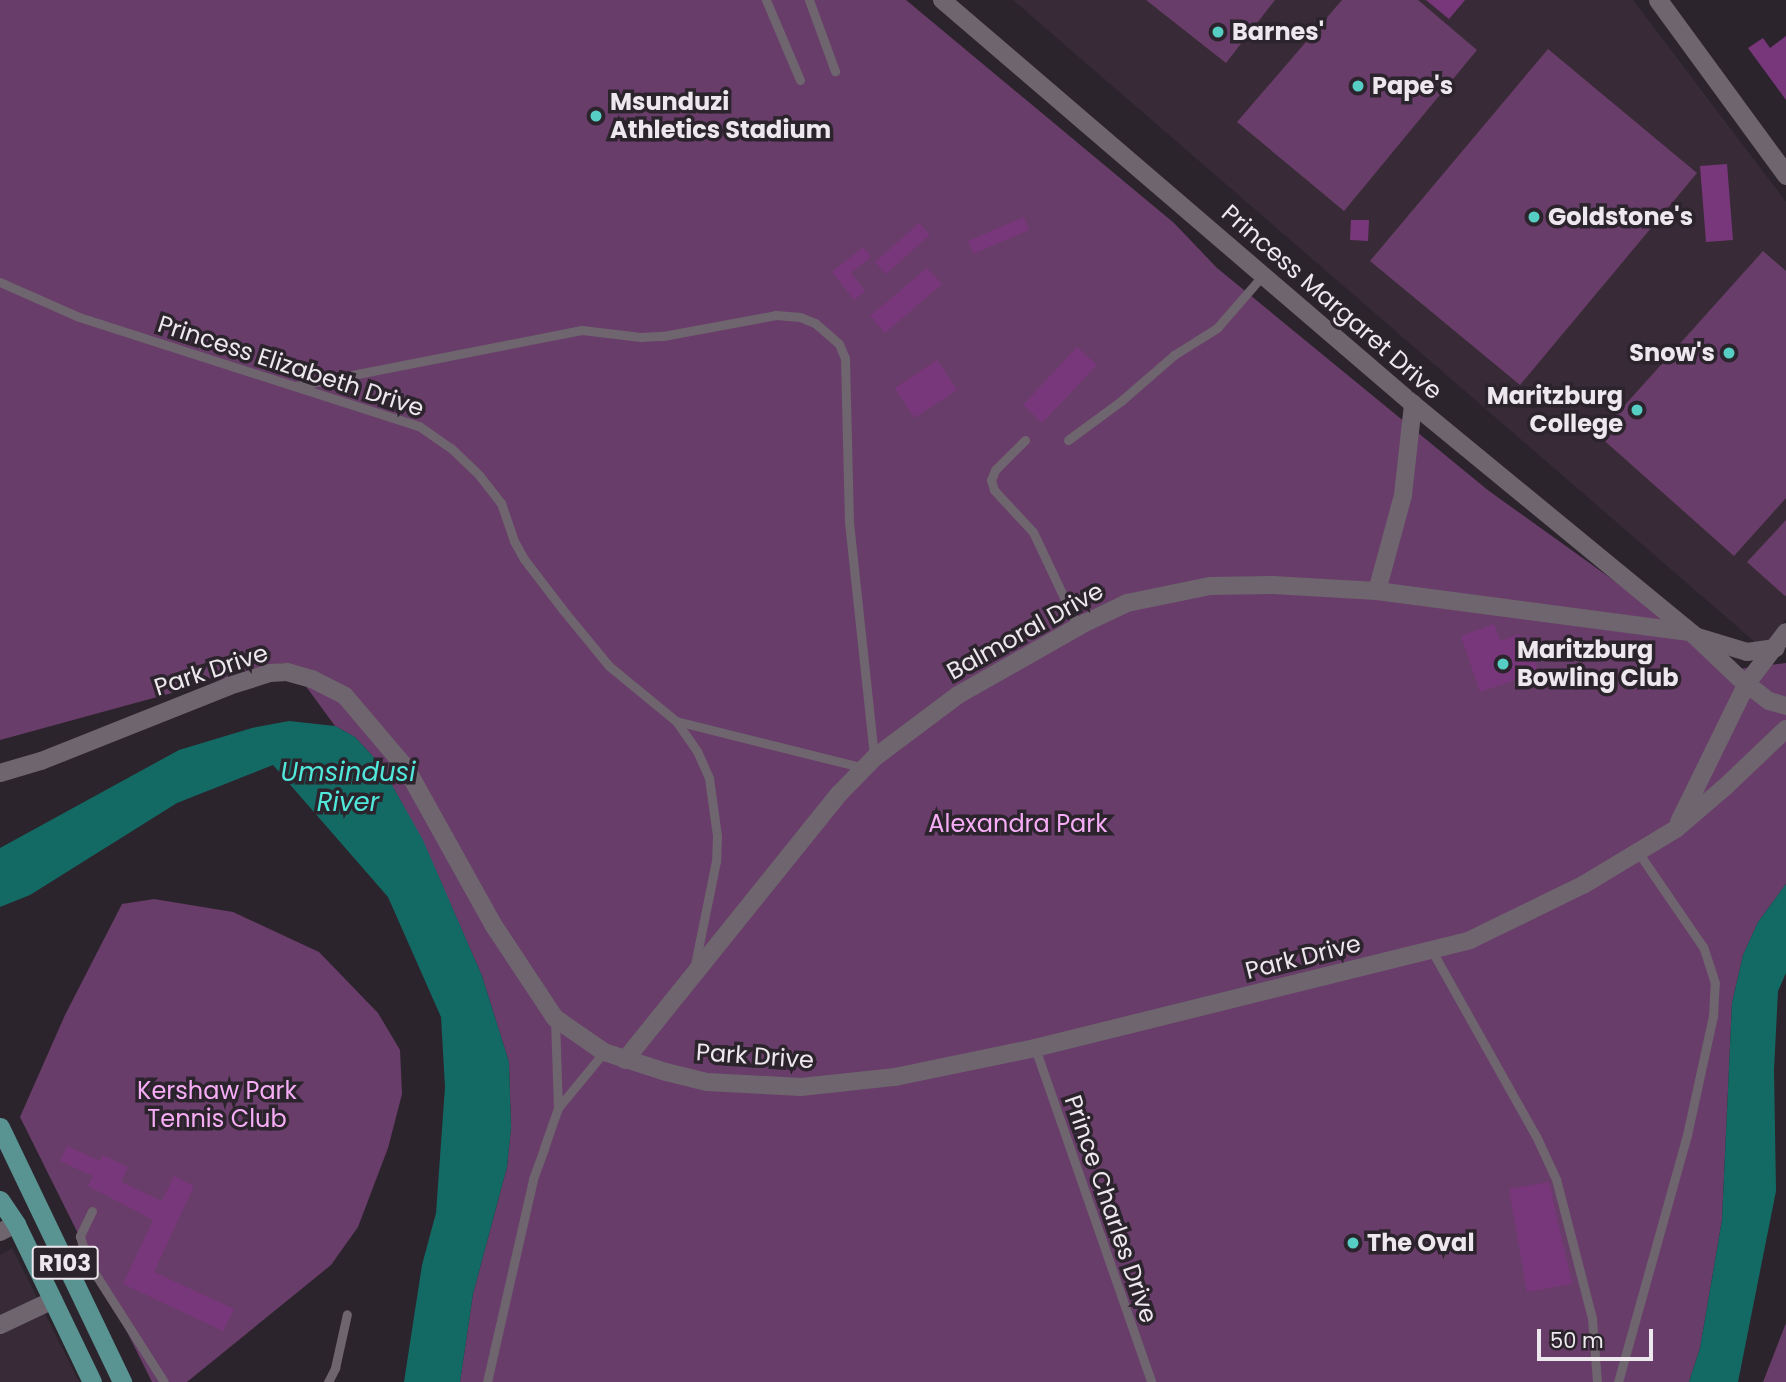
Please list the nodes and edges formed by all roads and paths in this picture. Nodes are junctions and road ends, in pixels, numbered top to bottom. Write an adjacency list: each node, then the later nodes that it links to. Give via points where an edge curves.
1 (766, 0): 6 (lane)
2 (809, 0): 5 (lane)
3 (942, 0): 8 (street, Princess Margaret Drive)
4 (1658, 0): 7 (street)
5 (835, 71)
6 (800, 80)
7 (1786, 175)
8 (1263, 275): 11 (street, Princess Margaret Drive); 13 (lane, via 1217,328 1174,355)
9 (0, 282): 10 (lane, Princess Elizabeth Drive, via 79,317)
10 (295, 386): 21 (lane, Princess Elizabeth Drive, via 419,426 451,448 501,503 524,559 609,666); 23 (lane, via 582,330 663,336 776,315 816,323 839,344 845,358 849,522)
11 (1413, 404): 14 (street, via 1403,495); 17 (street, Princess Margaret Drive)
12 (1026, 440): 15 (lane, via 995,470 991,480 994,490 1033,532)
13 (1068, 440)
14 (1377, 591): 15 (street, Balmoral Drive, via 1210,586 1127,603); 17 (street, Balmoral Drive)
15 (1078, 626): 23 (street, Balmoral Drive, via 958,695)
16 (1786, 632): 18 (street)
17 (1692, 634): 18 (street, Princess Margaret Drive, via 1747,652); 19 (street, Princess Margaret Drive)
18 (1779, 647): 19 (street)
19 (1747, 683): 20 (street, Princess Margaret Drive, via 1769,701); 25 (street)
20 (1786, 706)
21 (676, 721): 23 (lane); 28 (lane, Princess Elizabeth Drive, via 709,778 717,836)
22 (1786, 729): 25 (street, Park Drive)
23 (869, 763): 28 (street, Balmoral Drive)
24 (0, 773): 29 (street, Park Drive, via 41,761 229,685 270,673 312,679 345,696 406,768 494,926)
25 (1676, 829): 26 (street, Park Drive)
26 (1638, 852): 27 (street, Park Drive, via 1500,928); 48 (lane, via 1703,947 1715,983 1713,1016 1687,1135)
27 (1432, 951): 30 (street, Park Drive); 47 (lane, via 1556,1179 1592,1318)
28 (692, 978): 32 (street, Balmoral Drive)
29 (555, 1018): 31 (street, Park Drive); 33 (lane)
30 (1035, 1048): 32 (street, Park Drive, via 895,1077 801,1087 707,1082); 46 (lane, Prince Charles Drive)
31 (604, 1052): 32 (street, Park Drive); 33 (lane)
32 (625, 1060)
33 (558, 1108): 45 (lane, via 533,1179)
34 (4, 1135): 37 (main road, via 26,1207 25,1215); 42 (main road, R103)
35 (0, 1200): 37 (main road, R103)
36 (92, 1211): 43 (lane, via 80,1236 87,1261)
37 (8, 1228): 38 (main road, R103)
38 (53, 1300): 40 (street); 41 (main road, R103)
39 (347, 1314): 44 (lane)
40 (0, 1325)
41 (92, 1382)
42 (122, 1382)
43 (164, 1382)
44 (328, 1382)
45 (487, 1382)
46 (1151, 1382)
47 (1597, 1382)
48 (1618, 1382)

